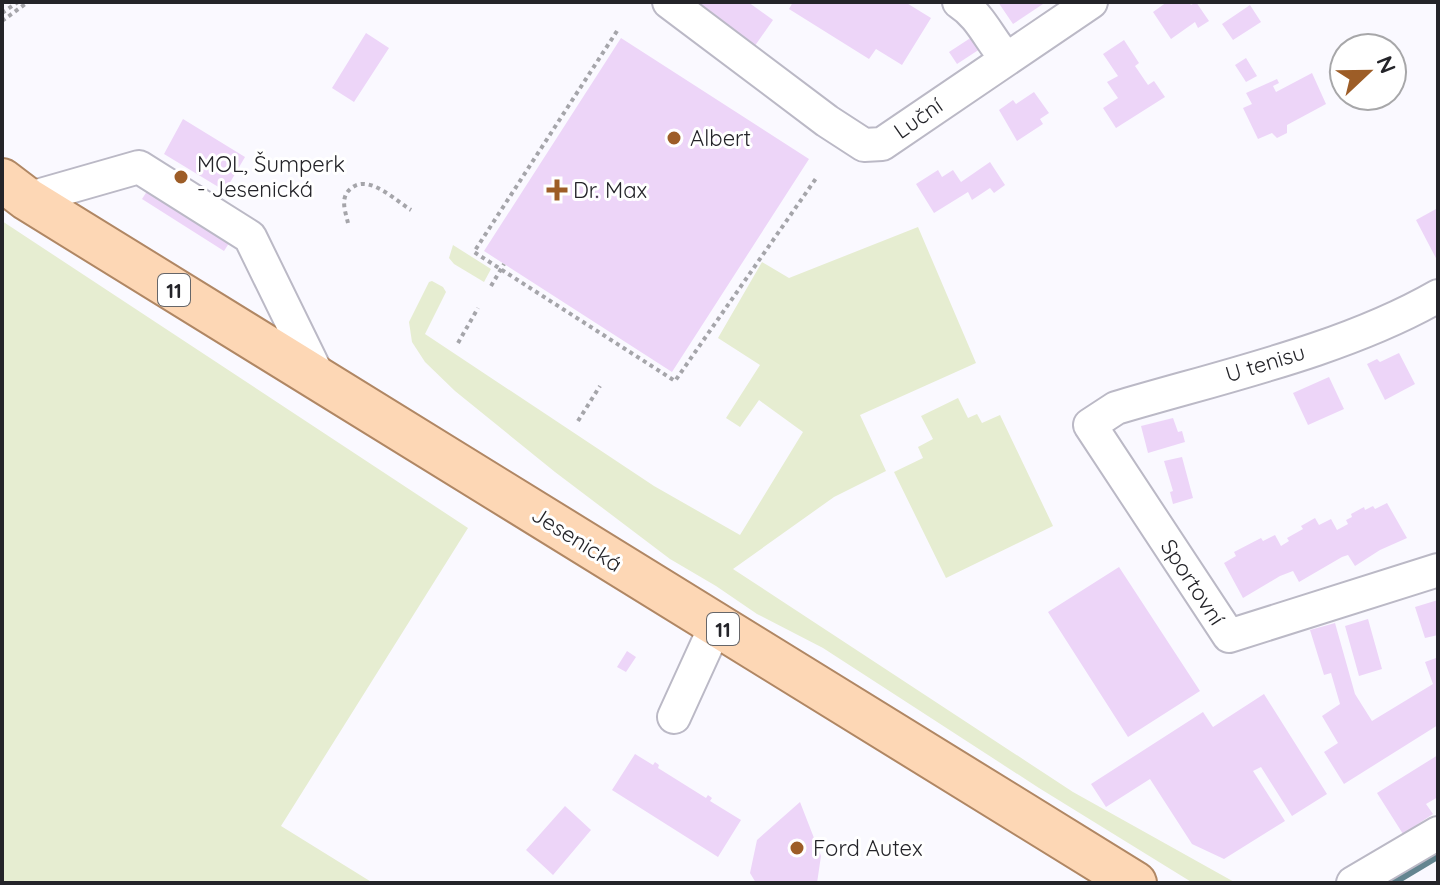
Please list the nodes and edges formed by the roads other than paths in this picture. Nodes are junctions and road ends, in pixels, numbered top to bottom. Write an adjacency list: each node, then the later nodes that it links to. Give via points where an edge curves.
1 (669, 2): 4 (street, Luční, via 864,145 882,144)
2 (959, 2): 4 (street, via 974,12)
3 (1091, 2): 4 (street, Luční)
4 (1006, 58)
5 (10, 189): 7 (main road, Jesenická / 11); 7 (street, via 139,167 250,237)
6 (1438, 296): 8 (street, U tenisu, via 1406,315 1307,351 1116,408)
7 (320, 380): 10 (main road, Jesenická / 11)
8 (1090, 425): 9 (street, Sportovní, via 1229,636)
9 (1438, 570)
10 (716, 625): 11 (street); 13 (main road, Jesenická / 11)
11 (674, 717)
12 (1438, 833): 14 (street)
13 (1131, 882)
14 (1353, 883)

